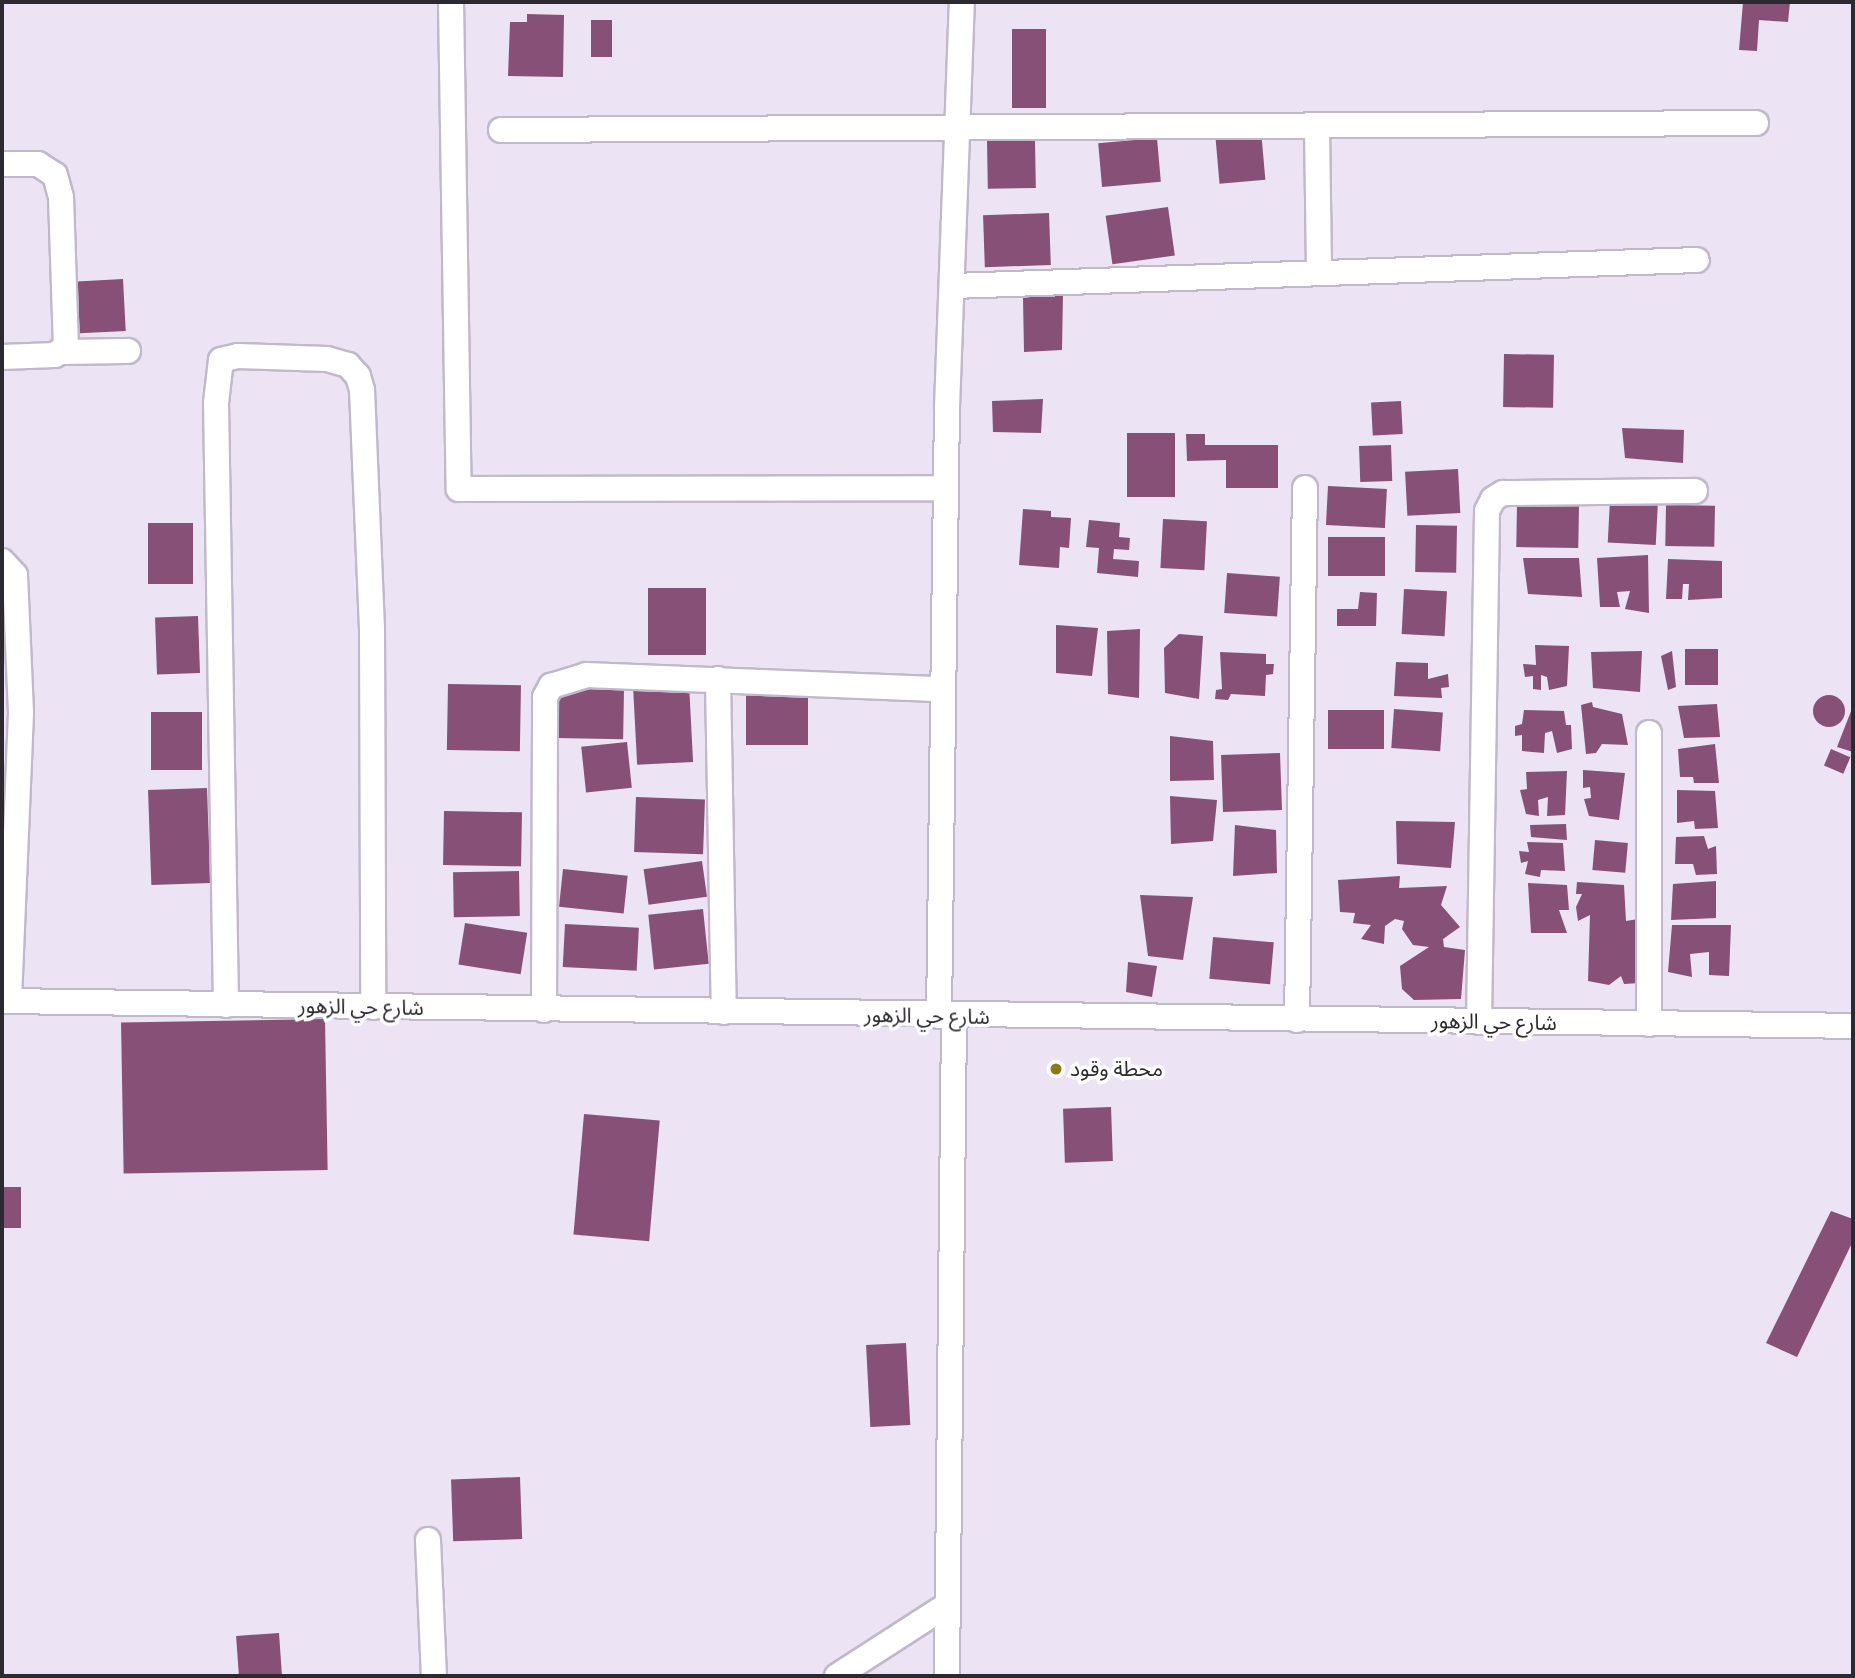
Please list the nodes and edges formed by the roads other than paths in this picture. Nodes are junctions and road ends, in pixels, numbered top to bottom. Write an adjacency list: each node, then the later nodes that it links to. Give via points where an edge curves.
1 (451, 2): 14 (street, via 459,489)
2 (962, 2): 4 (street)
3 (1756, 123): 5 (street)
4 (958, 125): 5 (street); 6 (street); 10 (street)
5 (1317, 127): 9 (street)
6 (501, 130)
7 (2, 164): 12 (street, via 38,163 55,175 61,197 66,346)
8 (1697, 260): 9 (street)
9 (1319, 273): 10 (street)
10 (953, 286): 14 (street)
11 (128, 351): 12 (street)
12 (61, 352): 13 (street)
13 (2, 357)
14 (946, 488): 19 (street)
15 (1305, 488): 27 (street)
16 (1695, 491): 28 (street, via 1503,493 1493,499 1487,512)
17 (2, 561): 21 (street, via 15,575 21,713)
18 (718, 679): 19 (street); 24 (street, via 586,675 562,679 545,697); 25 (street)
19 (942, 689): 26 (street)
20 (1649, 733): 29 (street)
21 (6, 1001): 22 (street, شارع حي الزهور)
22 (226, 1005): 23 (street, شارع حي الزهور); 23 (street, via 216,403 221,360 238,356 327,359 348,365 362,390 372,629)
23 (373, 1007): 24 (street, شارع حي الزهور)
24 (544, 1010): 25 (street, شارع حي الزهور)
25 (724, 1012): 26 (street, شارع حي الزهور)
26 (946, 1016): 27 (street, شارع حي الزهور); 32 (street)
27 (1297, 1020): 28 (street, شارع حي الزهور)
28 (1479, 1022): 29 (street, شارع حي الزهور)
29 (1649, 1024): 30 (street, شارع حي الزهور)
30 (1853, 1026)
31 (428, 1540): 33 (street)
32 (947, 1605): 34 (street); 35 (street)
33 (434, 1676)
34 (837, 1676)
35 (947, 1676)

